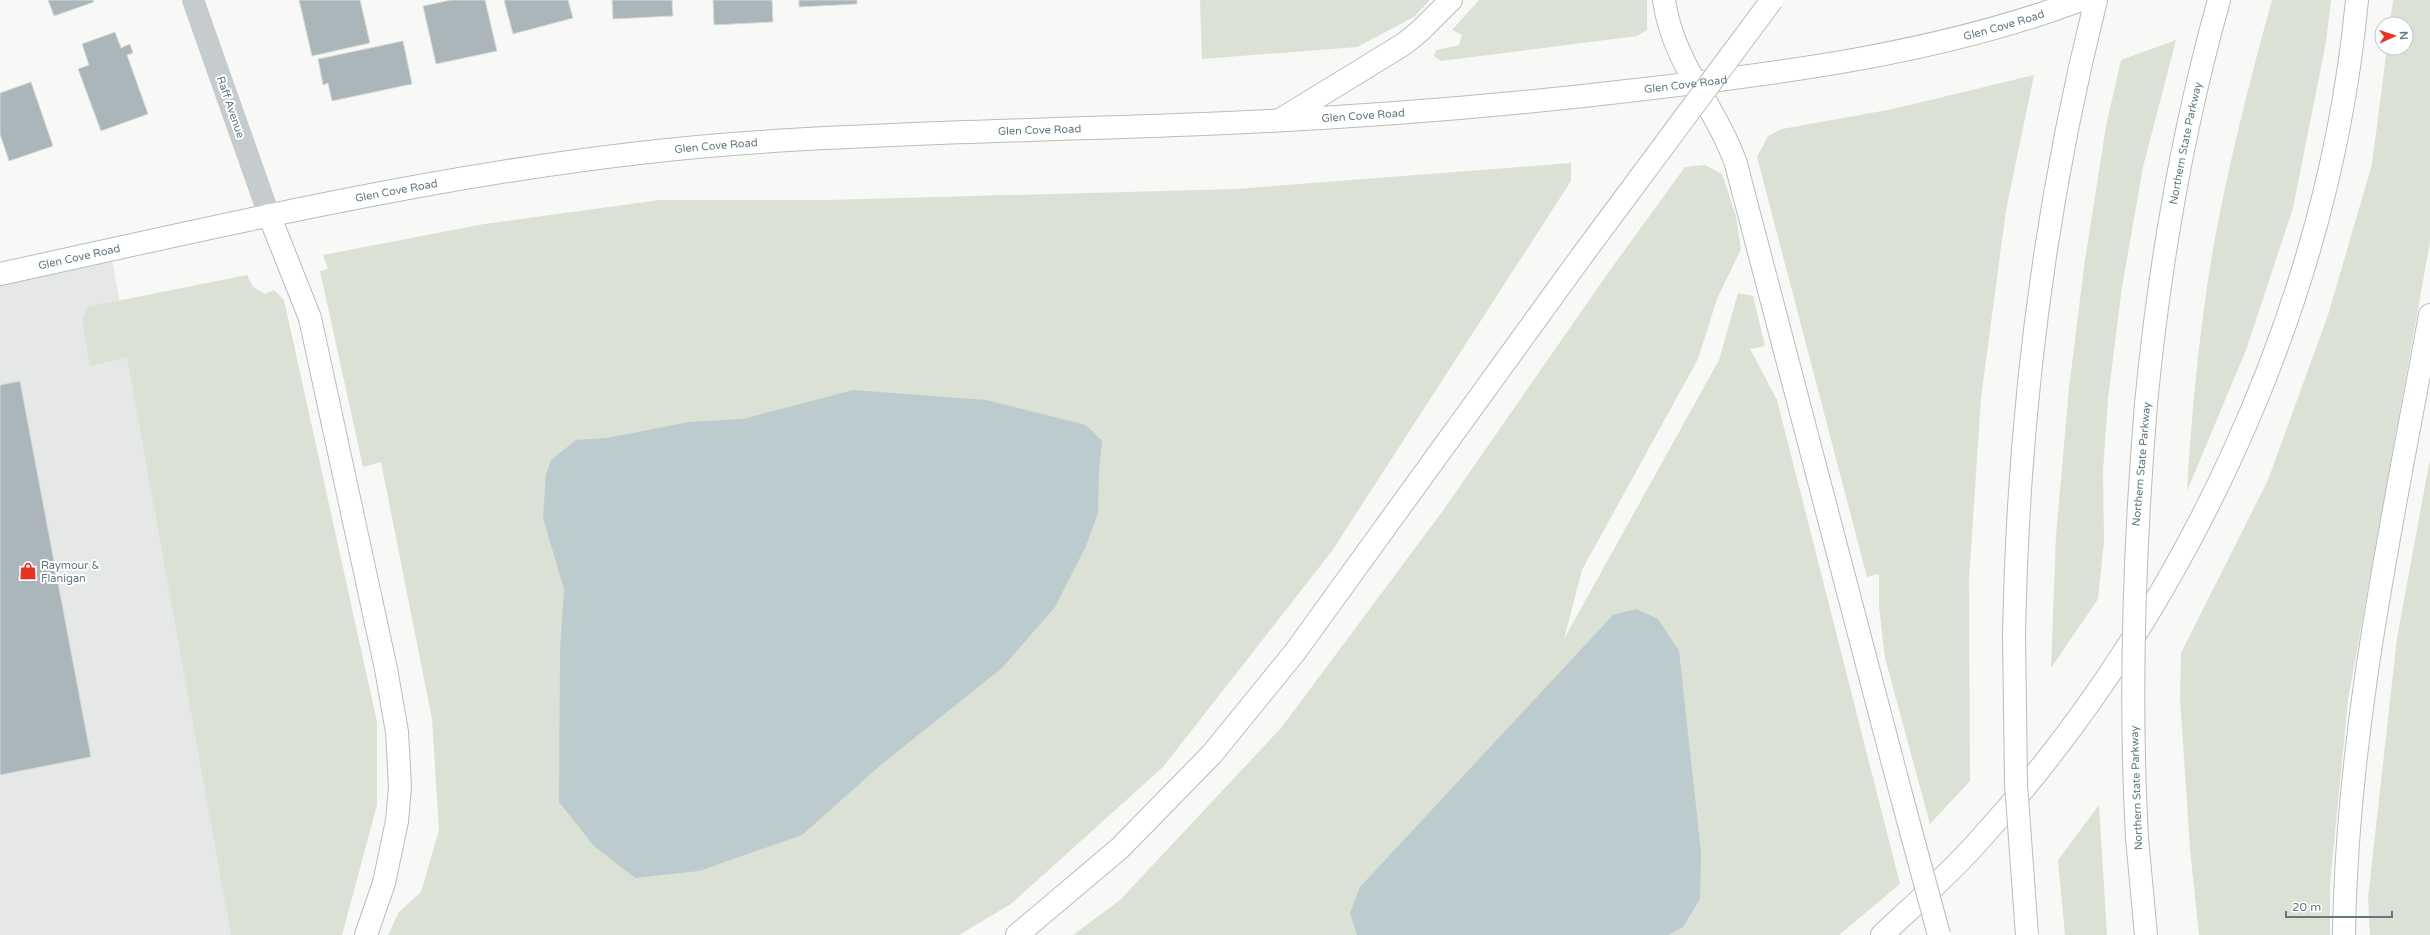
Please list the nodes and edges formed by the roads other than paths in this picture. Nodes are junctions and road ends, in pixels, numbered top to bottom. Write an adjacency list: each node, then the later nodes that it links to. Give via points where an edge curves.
1 (193, 0): 11 (street, Raff Avenue)
2 (1451, 0): 10 (main road, via 1404,44)
3 (1664, 0): 9 (main road, via 1671,33)
4 (1772, 0): 15 (main road, bridge, via 1581,257 1296,652 1217,748 1120,848)
5 (2081, 0): 9 (main road, Glen Cove Road, via 1935,43 1814,66)
6 (2096, 0): 18 (main road, bridge, via 2068,122 2035,325 2021,457 2014,633 2016,784)
7 (2219, 0): 19 (main road, Northern State Parkway, bridge, via 2169,221 2146,404 2135,540 2133,760)
8 (2357, 3): 16 (main road, via 2341,111 2328,172 2291,308 2244,427 2199,523 2123,652 2052,752 1973,847)
9 (1696, 84): 10 (main road, Glen Cove Road, via 1530,103); 17 (main road, bridge, via 1723,130 1736,164)
10 (1280, 120): 11 (main road, Glen Cove Road, via 852,137 684,147 537,165)
11 (269, 215): 12 (main road, Glen Cove Road); 14 (main road, via 310,318 386,669 397,732 400,787 397,821 384,883)
12 (0, 274)
13 (2430, 315): 20 (main road, via 2359,724 2346,853)
14 (366, 935)
15 (1017, 935)
16 (1882, 935)
17 (1939, 935)
18 (2027, 935)
19 (2146, 935)
20 (2344, 935)

